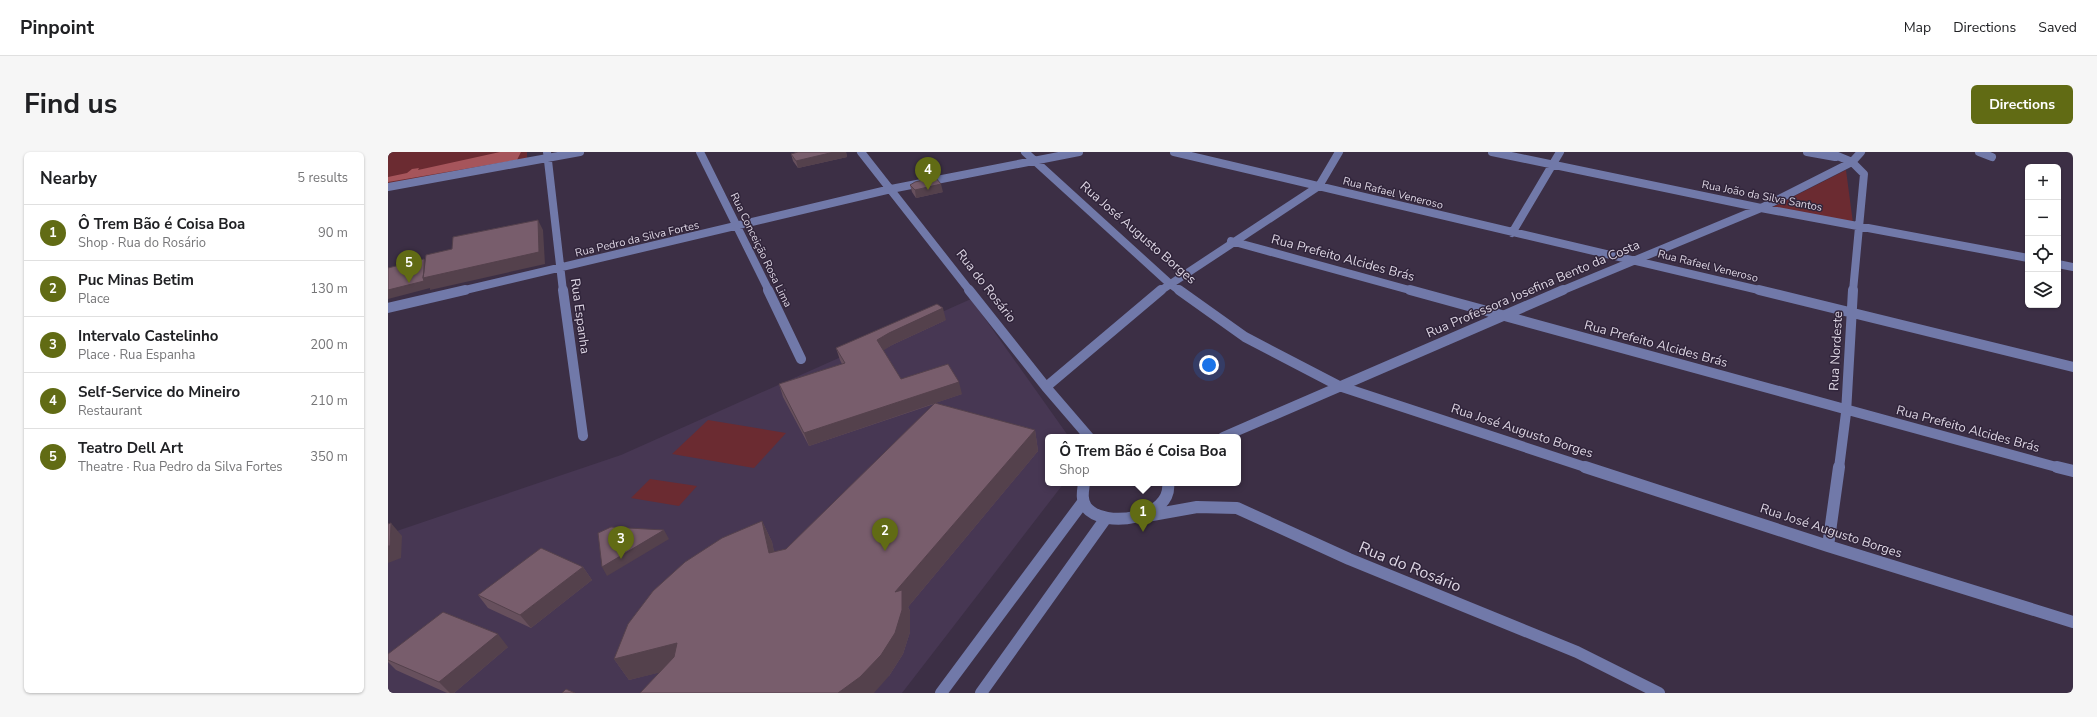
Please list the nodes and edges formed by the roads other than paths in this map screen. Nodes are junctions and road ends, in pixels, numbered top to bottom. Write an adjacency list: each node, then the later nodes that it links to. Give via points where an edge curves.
1 (580, 152): 14 (street)
2 (700, 152): 24 (street, Rua Conceição Rosa Lima)
3 (861, 152): 22 (street, Rua do Rosário)
4 (1025, 152): 17 (street, Rua José Augusto Borges)
5 (1079, 152): 17 (street, Rua Pedro da Silva Fortes)
6 (1174, 152): 20 (street, Rua Rafael Veneroso)
7 (1339, 152): 20 (street)
8 (1492, 152): 19 (street, Rua João da Silva Santos)
9 (1560, 152): 19 (street)
10 (1807, 152): 16 (street)
11 (1828, 152): 16 (street)
12 (1861, 152): 18 (street)
13 (1980, 152): 15 (street)
14 (547, 155): 21 (street); 32 (street, Rua Espanha)
15 (1992, 157)
16 (1842, 158): 18 (street)
17 (1034, 160): 22 (street, Rua Pedro da Silva Fortes); 33 (street, Rua José Augusto Borges)
18 (1852, 162): 23 (street, Rua Professora Josefina Bento da Costa); 25 (street, Rua Nordeste, via 1864,174)
19 (1552, 164): 23 (street, Rua João da Silva Santos); 26 (street)
20 (1319, 186): 26 (street, Rua Rafael Veneroso); 27 (street)
21 (388, 187)
22 (891, 189): 24 (street, Rua Pedro da Silva Fortes); 40 (street, Rua do Rosário)
23 (1761, 208): 25 (street, Rua João da Silva Santos); 29 (street, Rua Professora Josefina Bento da Costa)
24 (738, 226): 32 (street, Rua Pedro da Silva Fortes); 37 (street, Rua Conceição Rosa Lima)
25 (1858, 226): 28 (street, Rua João da Silva Santos); 35 (street, Rua Nordeste)
26 (1512, 233): 29 (street, Rua Rafael Veneroso)
27 (1231, 241): 33 (street); 36 (street, Rua Prefeito Alcides Brás)
28 (2025, 257)
29 (1634, 259): 35 (street, Rua Rafael Veneroso); 36 (street, Rua Professora Josefina Bento da Costa)
30 (2061, 265): 31 (street)
31 (2073, 267)
32 (560, 268): 34 (street, Rua Pedro da Silva Fortes); 44 (street, Rua Espanha)
33 (1169, 283): 39 (street, Rua José Augusto Borges, via 1245,337); 40 (street)
34 (388, 308)
35 (1851, 312): 38 (street, Rua Rafael Veneroso); 41 (street, Rua Nordeste)
36 (1504, 316): 39 (street, Rua Professora Josefina Bento da Costa); 41 (street, Rua Prefeito Alcides Brás)
37 (801, 359)
38 (2073, 367)
39 (1339, 386): 43 (street, Rua Professora Josefina Bento da Costa); 51 (street, Rua José Augusto Borges)
40 (1046, 387): 42 (street, Rua do Rosário)
41 (1846, 409): 45 (street, Rua Prefeito Alcides Brás); 51 (street, Rua Nordeste)
42 (1086, 434)
43 (1230, 434)
44 (583, 436)
45 (2073, 471)
46 (1083, 486): 48 (street)
47 (1169, 486): 49 (street, via 1166,498 1156,509)
48 (1083, 502): 50 (street, via 1092,512); 53 (street)
49 (1141, 517): 50 (street, Rua do Rosário, via 1124,520); 55 (street, Rua do Rosário, via 1197,507 1237,508 1348,559 1577,652)
50 (1106, 518): 54 (street)
51 (1828, 546): 52 (street, Rua José Augusto Borges)
52 (2073, 622)
53 (941, 693)
54 (981, 693)
55 (1659, 693)

